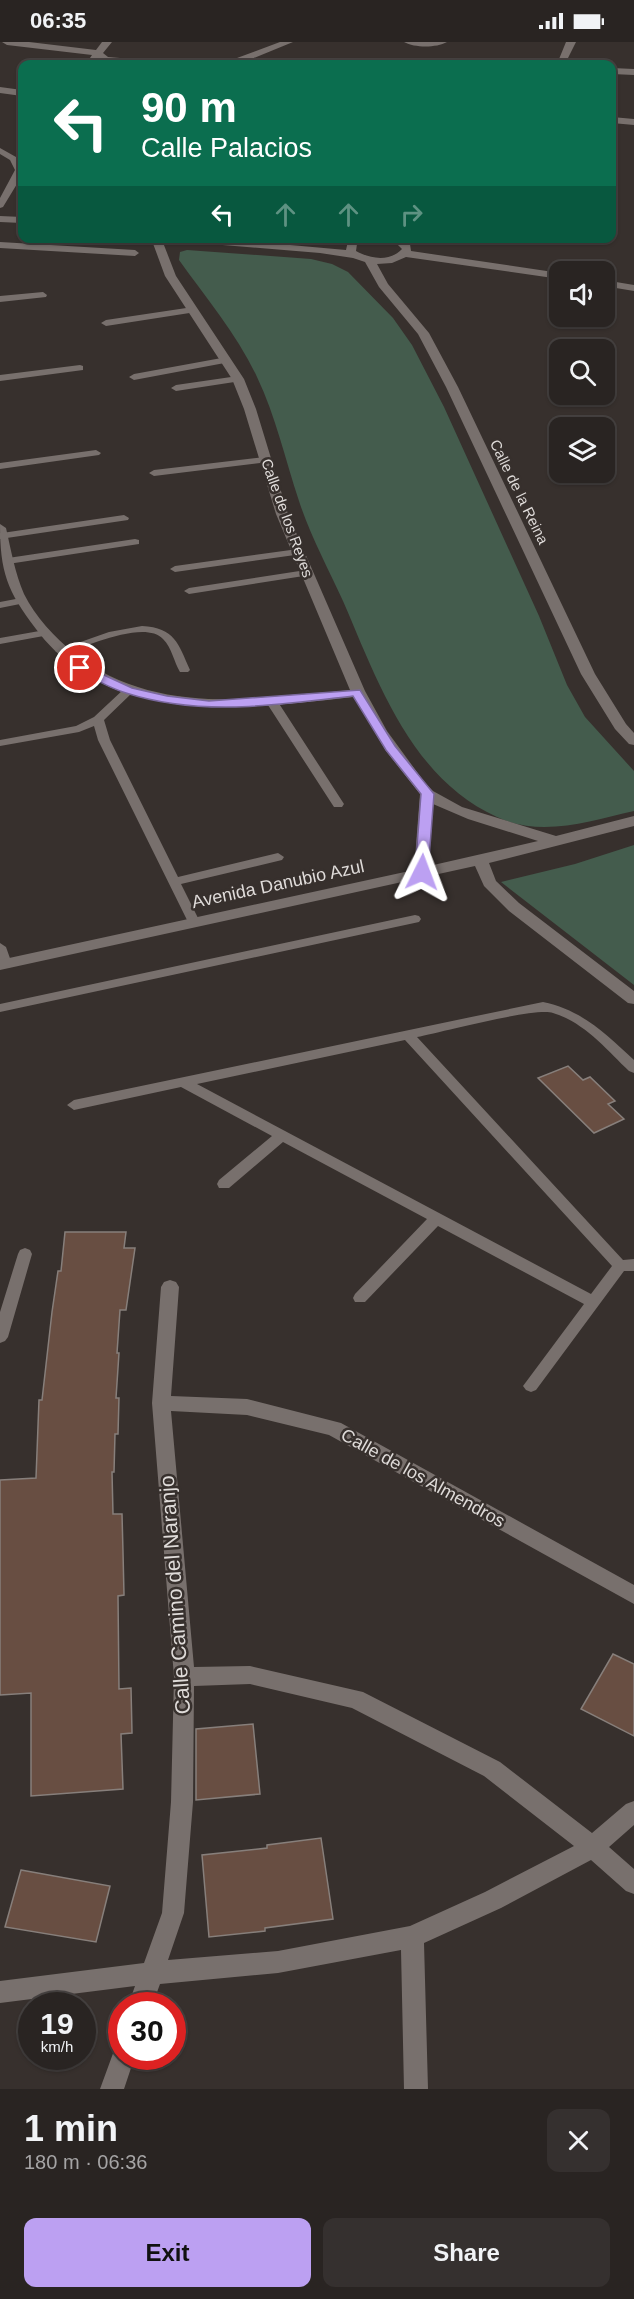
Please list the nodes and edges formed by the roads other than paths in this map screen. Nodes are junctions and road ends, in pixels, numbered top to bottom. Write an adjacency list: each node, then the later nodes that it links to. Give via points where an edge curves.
1 (7, 42): 7 (street)
2 (107, 42): 7 (street)
3 (288, 42): 10 (street)
4 (410, 42): 5 (street)
5 (442, 42)
6 (571, 42): 11 (street)
7 (97, 53): 8 (street); 9 (street)
8 (93, 60)
9 (106, 60)
10 (240, 60)
11 (563, 60)
12 (616, 70): 13 (street)
13 (634, 72)
14 (0, 90): 15 (street)
15 (18, 92)
16 (616, 120): 17 (street)
17 (634, 122)
18 (0, 150): 19 (lane)
19 (18, 168)
20 (18, 173): 21 (lane)
21 (0, 205)
22 (0, 219): 23 (street)
23 (18, 220)
24 (0, 228): 25 (street)
25 (18, 230)
26 (157, 243): 40 (street, Calle de los Reyes, via 168,272)
27 (230, 243): 33 (street)
28 (352, 243): 33 (street, via 350,248)
29 (404, 243): 32 (street, via 407,249)
30 (0, 245): 31 (lane)
31 (135, 253)
32 (404, 253): 34 (street, via 394,259); 35 (street)
33 (356, 255): 34 (street)
34 (369, 260): 70 (street, Calle de la Reina, via 382,285 423,333 588,674 620,726)
35 (549, 274)
36 (615, 285): 37 (street)
37 (634, 288)
38 (43, 295): 39 (lane)
39 (0, 299)
40 (193, 310): 41 (lane); 42 (street, Calle de los Reyes)
41 (106, 323)
42 (227, 360): 44 (lane); 46 (street, Calle de los Reyes)
43 (80, 368): 45 (lane)
44 (134, 377)
45 (0, 378)
46 (238, 379): 47 (lane); 49 (street, Calle de los Reyes)
47 (176, 388)
48 (96, 453): 50 (lane)
49 (265, 460): 51 (lane); 55 (street, Calle de los Reyes)
50 (0, 465)
51 (154, 473)
52 (124, 518): 53 (lane)
53 (1, 532): 56 (street)
54 (135, 542): 56 (lane)
55 (298, 552): 57 (lane); 58 (street, Calle de los Reyes)
56 (8, 561): 60 (street)
57 (175, 569)
58 (306, 573): 59 (lane); 67 (street, Calle de los Reyes)
59 (189, 591)
60 (21, 601): 61 (lane); 62 (street)
61 (0, 605)
62 (45, 633): 63 (lane); 64 (street)
63 (0, 641)
64 (61, 651): 65 (lane, via 121,633 151,629 169,639); 66 (street, via 80,668)
65 (184, 670)
66 (128, 691): 68 (street, via 209,705); 69 (lane)
67 (356, 693): 68 (street); 72 (street, Calle de los Reyes, via 390,748)
68 (272, 702): 73 (lane)
69 (98, 719): 71 (lane, via 79,729); 79 (lane, via 104,740)
70 (634, 741)
71 (0, 743)
72 (428, 794): 75 (street, Calle de los Reyes, via 471,815); 78 (street)
73 (338, 804)
74 (634, 821): 75 (street, Avenida Danubio Azul)
75 (556, 841): 77 (street, Avenida Danubio Azul)
76 (278, 857): 79 (lane)
77 (480, 860): 78 (street, Avenida Danubio Azul); 84 (street, via 489,883 514,907)
78 (422, 872): 81 (street, Avenida Danubio Azul)
79 (174, 882): 81 (lane)
80 (415, 919): 85 (lane)
81 (194, 922): 83 (street, Avenida Danubio Azul)
82 (0, 947): 83 (lane)
83 (3, 964)
84 (634, 999)
85 (0, 1008)
86 (407, 1034): 87 (lane, via 528,1008 557,1008 582,1020); 88 (lane); 94 (lane)
87 (634, 1068)
88 (183, 1082): 89 (lane); 90 (lane)
89 (74, 1105)
90 (282, 1135): 91 (lane); 92 (lane)
91 (224, 1184)
92 (437, 1218): 96 (lane); 97 (lane)
93 (25, 1254): 98 (lane)
94 (627, 1266): 97 (lane)
95 (170, 1287): 100 (street, Calle Camino del Naranjo)
96 (360, 1298)
97 (593, 1302): 99 (lane)
98 (0, 1337)
99 (531, 1386)
100 (161, 1403): 101 (street, Calle de los Almendros, via 247,1407 334,1428); 102 (street, Calle Camino del Naranjo)
101 (634, 1595)
102 (184, 1677): 104 (street, via 250,1675 356,1699 492,1769); 107 (street, Calle Camino del Naranjo, via 182,1802 173,1913)
103 (634, 1811): 104 (street)
104 (593, 1847): 105 (street); 106 (street)
105 (634, 1884)
106 (412, 1937): 107 (street, via 278,1962); 112 (street)
107 (151, 1973): 108 (street); 109 (street, Calle Camino del Naranjo)
108 (0, 1992)
109 (145, 1992)
110 (118, 2070): 111 (street)
111 (112, 2089)
112 (416, 2089)

